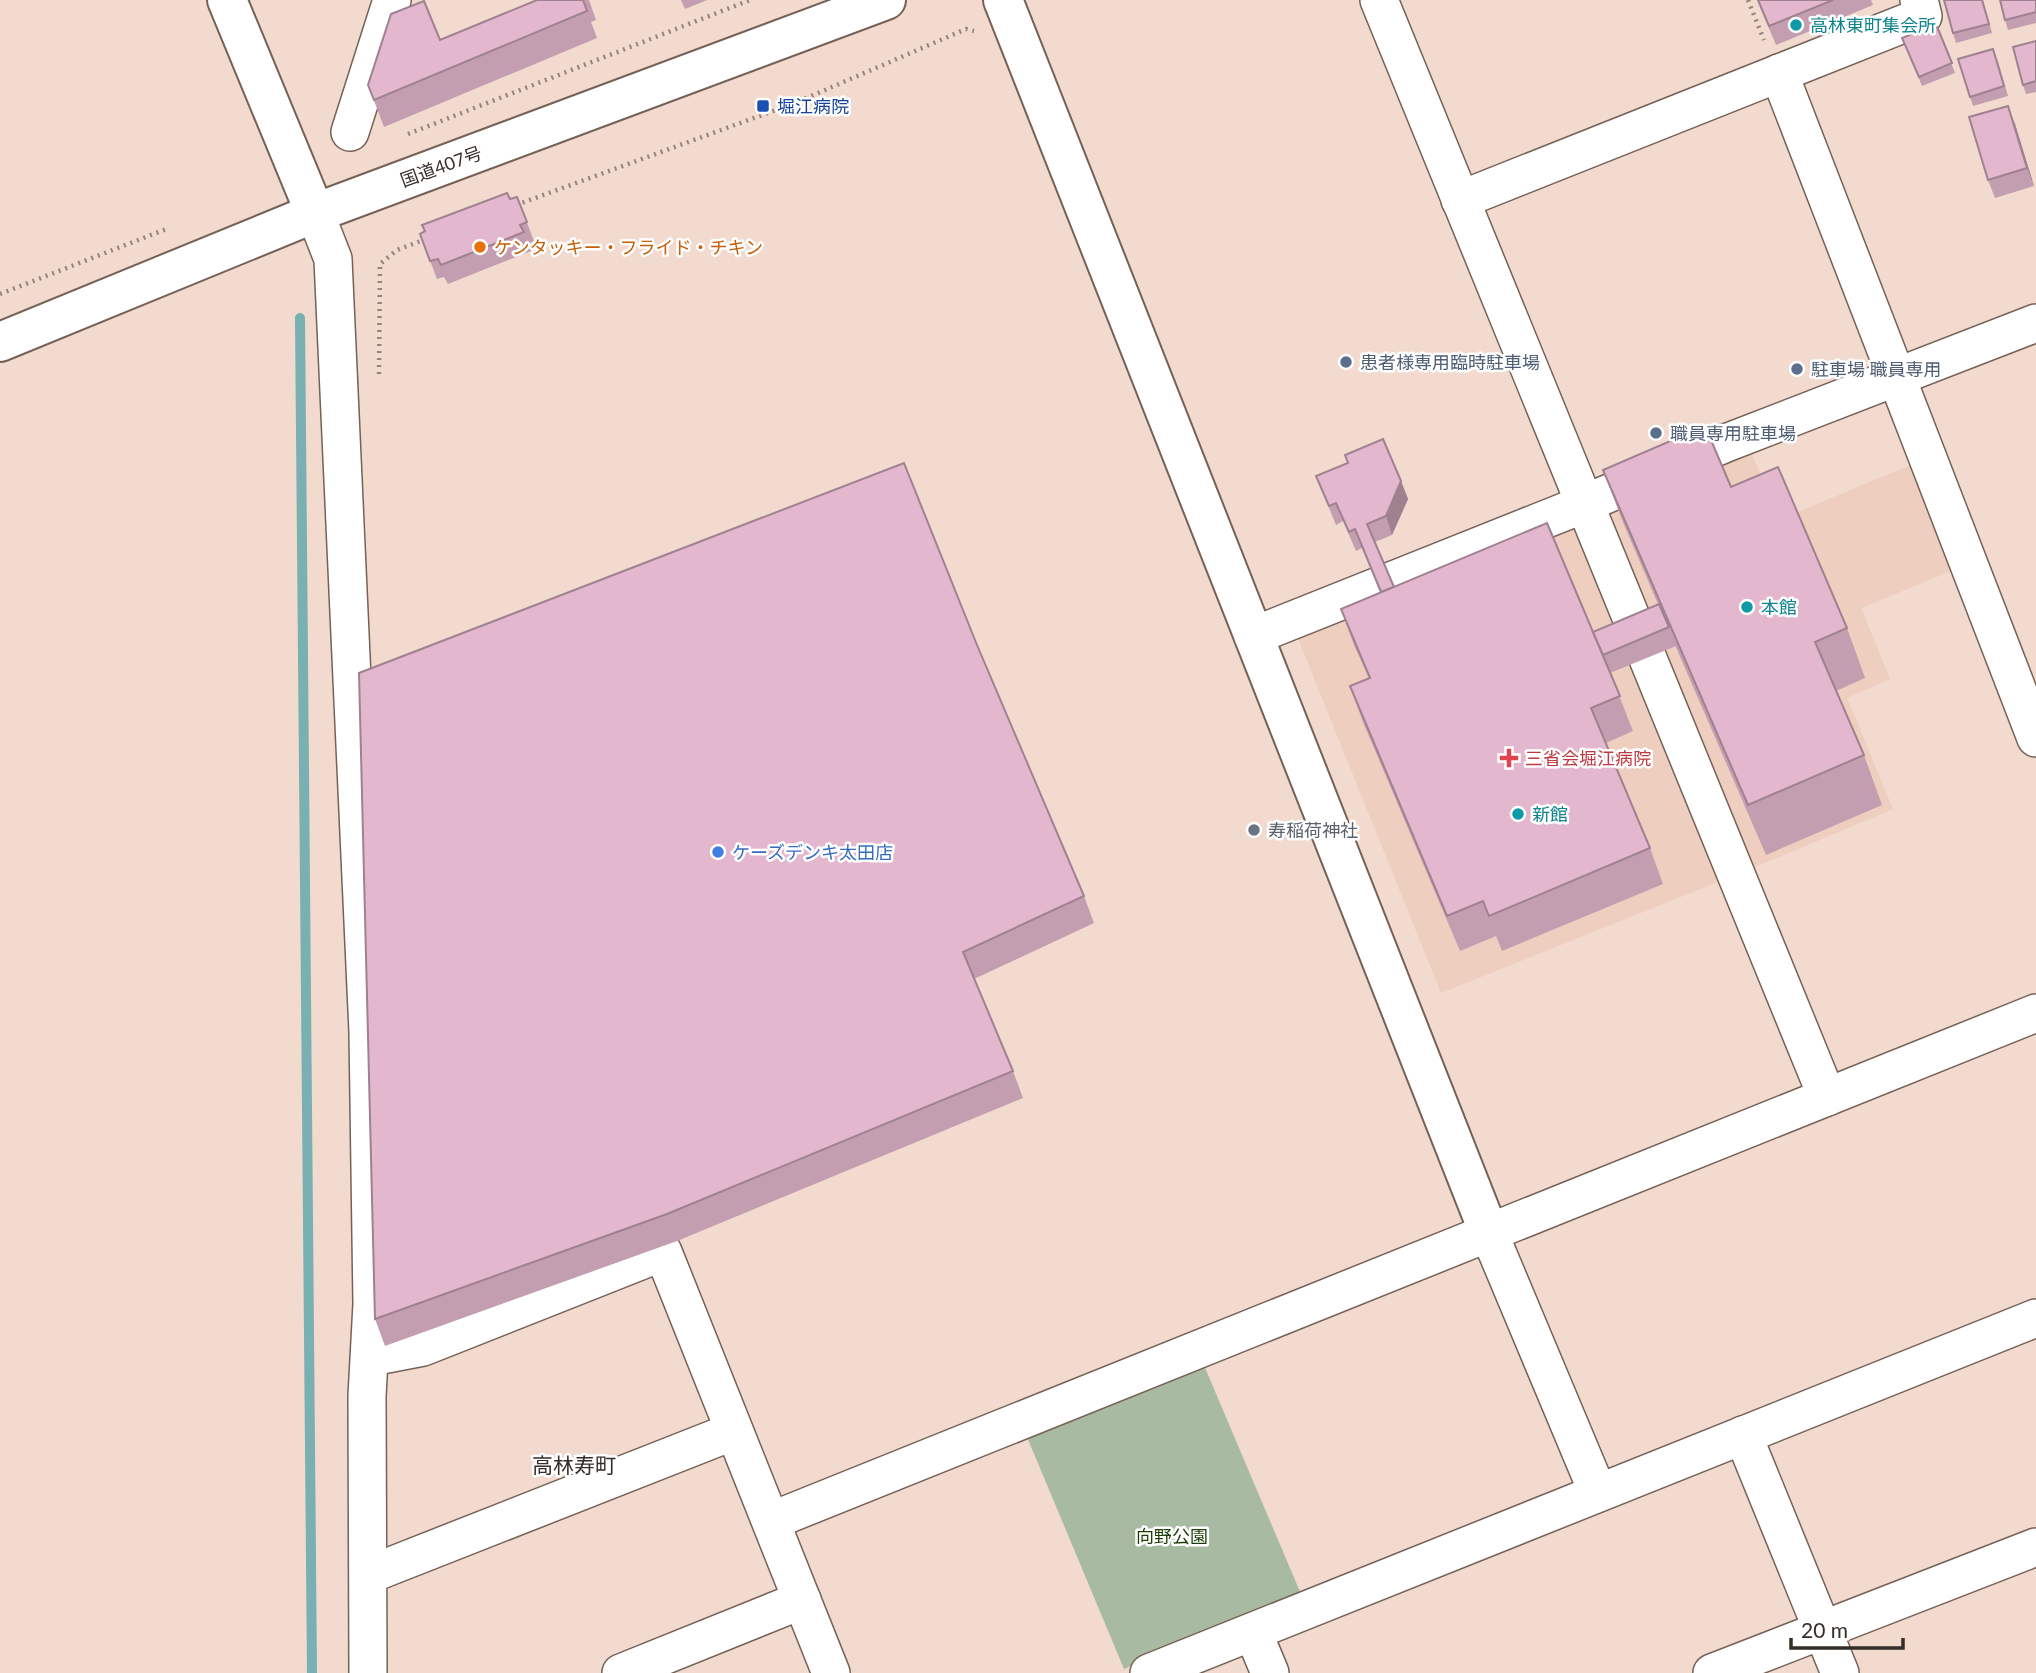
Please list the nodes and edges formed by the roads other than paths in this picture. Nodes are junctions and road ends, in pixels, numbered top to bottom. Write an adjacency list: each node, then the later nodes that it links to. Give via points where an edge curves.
1 (227, 0): 10 (main road)
2 (392, 0): 8 (street)
3 (886, 0): 10 (main road, 国道407号)
4 (1003, 0): 15 (main road)
5 (1379, 0): 9 (street)
6 (1919, 0): 7 (street, via 1923,16)
7 (1779, 73): 9 (street); 13 (street)
8 (350, 132)
9 (1460, 200): 14 (street)
10 (315, 213): 12 (main road, 国道407号); 21 (street, via 333,260 368,1032)
11 (2036, 323): 13 (street)
12 (0, 342)
13 (1899, 378): 14 (street, via 1726,443); 16 (street)
14 (1584, 504): 15 (street); 18 (street)
15 (1253, 636): 19 (main road)
16 (2036, 738)
17 (2036, 1013): 18 (street)
18 (1827, 1097): 19 (street)
19 (1489, 1233): 24 (street); 25 (street)
20 (2036, 1318): 23 (street)
21 (371, 1357): 22 (street, via 423,1348 663,1252); 27 (street)
22 (734, 1431): 25 (street); 27 (street)
23 (1743, 1435): 24 (street); 29 (street)
24 (1598, 1493): 30 (street)
25 (771, 1521): 28 (street)
26 (2036, 1547): 29 (street)
27 (368, 1574): 31 (street)
28 (802, 1600): 32 (street); 33 (street)
29 (1822, 1629): 36 (street); 37 (street)
30 (1253, 1632): 34 (street); 35 (street)
31 (368, 1673)
32 (621, 1673)
33 (831, 1673)
34 (1149, 1673)
35 (1270, 1673)
36 (1712, 1673)
37 (1840, 1673)

